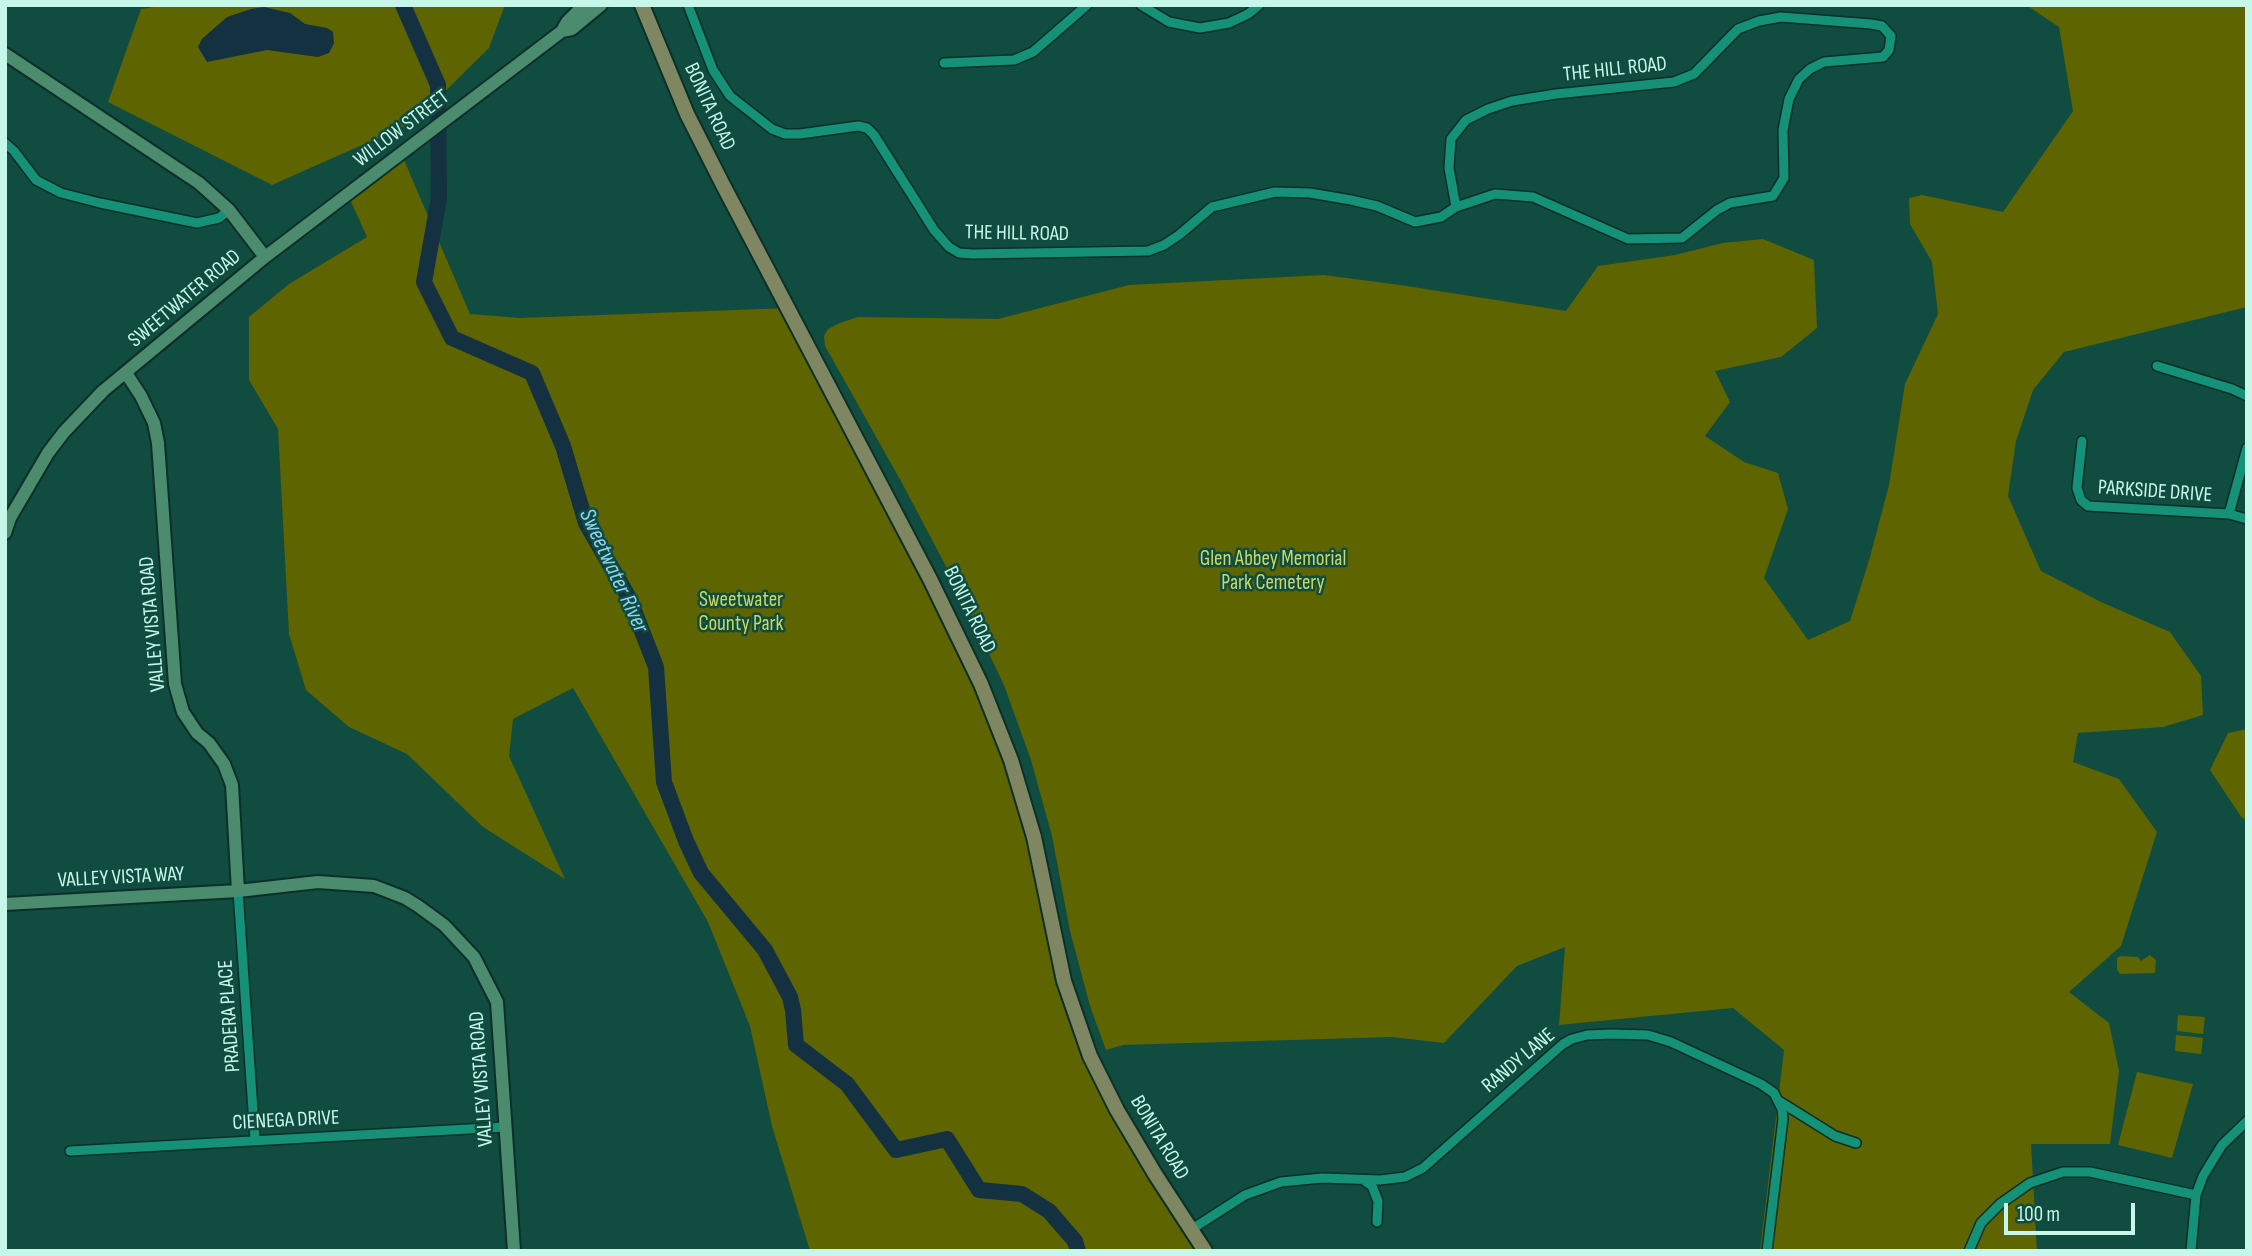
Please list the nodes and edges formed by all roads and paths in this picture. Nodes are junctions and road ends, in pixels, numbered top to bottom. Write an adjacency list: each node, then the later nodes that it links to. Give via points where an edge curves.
1 (584, 5): 8 (street, WILLOW STREET)
2 (601, 5): 8 (street, WILLOW STREET, via 572,29)
3 (642, 5): 34 (main road, BONITA ROAD, via 687,114 981,684 1034,837 1061,971 1090,1056 1154,1174)
4 (688, 5): 12 (street, THE HILL ROAD, via 713,70 730,96 785,134 867,128 934,230 959,253 1148,251 1179,235 1212,207 1275,192 1352,200 1415,222 1441,217)
5 (1087, 5): 10 (street, via 1033,52 1014,60)
6 (1141, 5): 7 (street, via 1169,23 1200,28 1230,23)
7 (1259, 5)
8 (562, 31): 14 (street, WILLOW STREET)
9 (5, 54): 13 (street, SWEETWATER ROAD, via 181,169)
10 (944, 63)
11 (5, 143): 13 (street, via 36,180 61,193 197,223 210,222)
12 (1456, 208): 12 (street, THE HILL ROAD, via 1495,194 1533,197 1628,239 1682,238 1730,203 1773,196 1784,178 1783,130 1789,99 1799,79 1824,62 1882,57 1889,50 1891,36 1882,26 1871,24 1781,17 1738,29 1694,75 1674,82 1556,94 1488,109 1466,120 1451,139 1449,168)
13 (229, 210): 14 (street, SWEETWATER ROAD)
14 (265, 257): 16 (street, SWEETWATER ROAD)
15 (2157, 366): 17 (street)
16 (126, 373): 22 (street, SWEETWATER ROAD, via 103,391 48,453); 23 (street, VALLEY VISTA ROAD, via 154,423 158,443 175,684 183,712 224,764 232,785)
17 (2247, 396)
18 (2082, 441): 20 (street, PARKSIDE DRIVE, via 2077,488 2088,506)
19 (2247, 448): 20 (street)
20 (2230, 514): 21 (street, PARKSIDE DRIVE)
21 (2247, 519)
22 (5, 533)
23 (239, 891): 24 (street, VALLEY VISTA WAY); 27 (street, VALLEY VISTA ROAD, via 318,882 374,886 405,898 444,925 474,957 497,1002); 28 (street, PRADERA PLACE)
24 (5, 904)
25 (1777, 1100): 29 (street, RANDY LANE, via 1835,1136); 31 (street, RANDY LANE, via 1761,1084 1671,1042 1648,1035 1587,1035 1563,1044 1423,1168 1398,1179); 37 (street, via 1783,1119)
26 (2247, 1121): 32 (street, via 2214,1155)
27 (505, 1127): 28 (street, CIENEGA DRIVE); 35 (street, VALLEY VISTA ROAD)
28 (255, 1140): 30 (street, CIENEGA DRIVE)
29 (1856, 1143)
30 (70, 1151)
31 (1363, 1180): 33 (street, via 1372,1186 1378,1201); 34 (street, RANDY LANE, via 1280,1182 1245,1195)
32 (2196, 1195): 38 (street, via 2090,1172 2063,1172 2030,1183 2000,1204 1981,1223); 39 (street)
33 (1377, 1222)
34 (1192, 1229): 36 (main road, BONITA ROAD)
35 (514, 1251)
36 (1205, 1251)
37 (1767, 1251)
38 (1969, 1251)
39 (2191, 1251)

